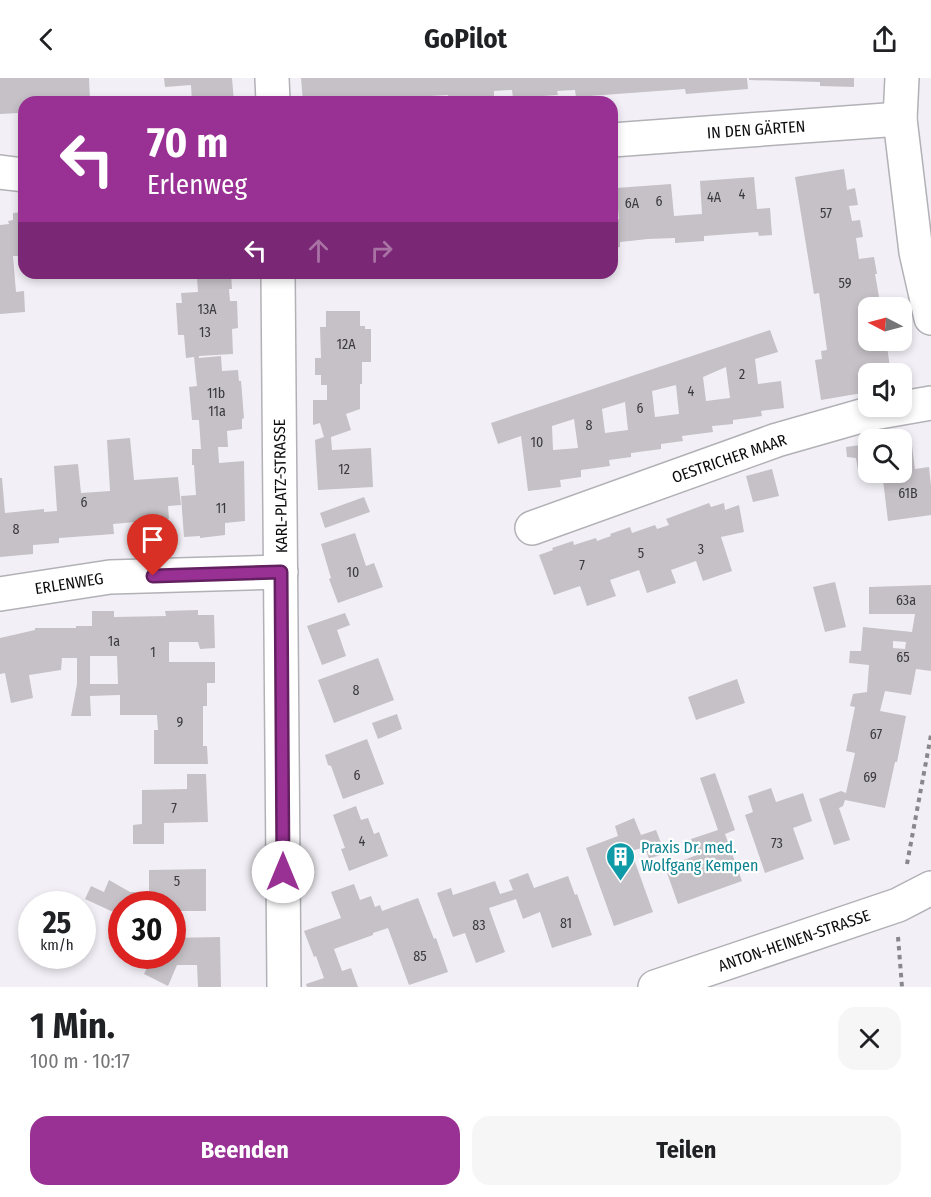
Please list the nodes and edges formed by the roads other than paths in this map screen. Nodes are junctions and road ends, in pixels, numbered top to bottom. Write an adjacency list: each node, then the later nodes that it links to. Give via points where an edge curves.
1 (272, 78): 3 (street)
2 (902, 78): 4 (street)
3 (273, 96)
4 (900, 119): 5 (street, IN DEN GÄRTEN); 9 (street, via 916,252)
5 (618, 140)
6 (0, 172): 7 (street)
7 (18, 174)
8 (278, 279): 12 (street, KARL-PLATZ-STRASSE)
9 (931, 318)
10 (931, 404): 11 (street, OESTRICHER MAAR, via 868,414 777,440)
11 (532, 528)
12 (281, 572): 13 (street, ERLENWEG, via 110,577); 15 (street, KARL-PLATZ-STRASSE)
13 (0, 594)
14 (931, 888): 16 (street, ANTON-HEINEN-STRASSE, via 898,905)
15 (284, 987)
16 (656, 987)

